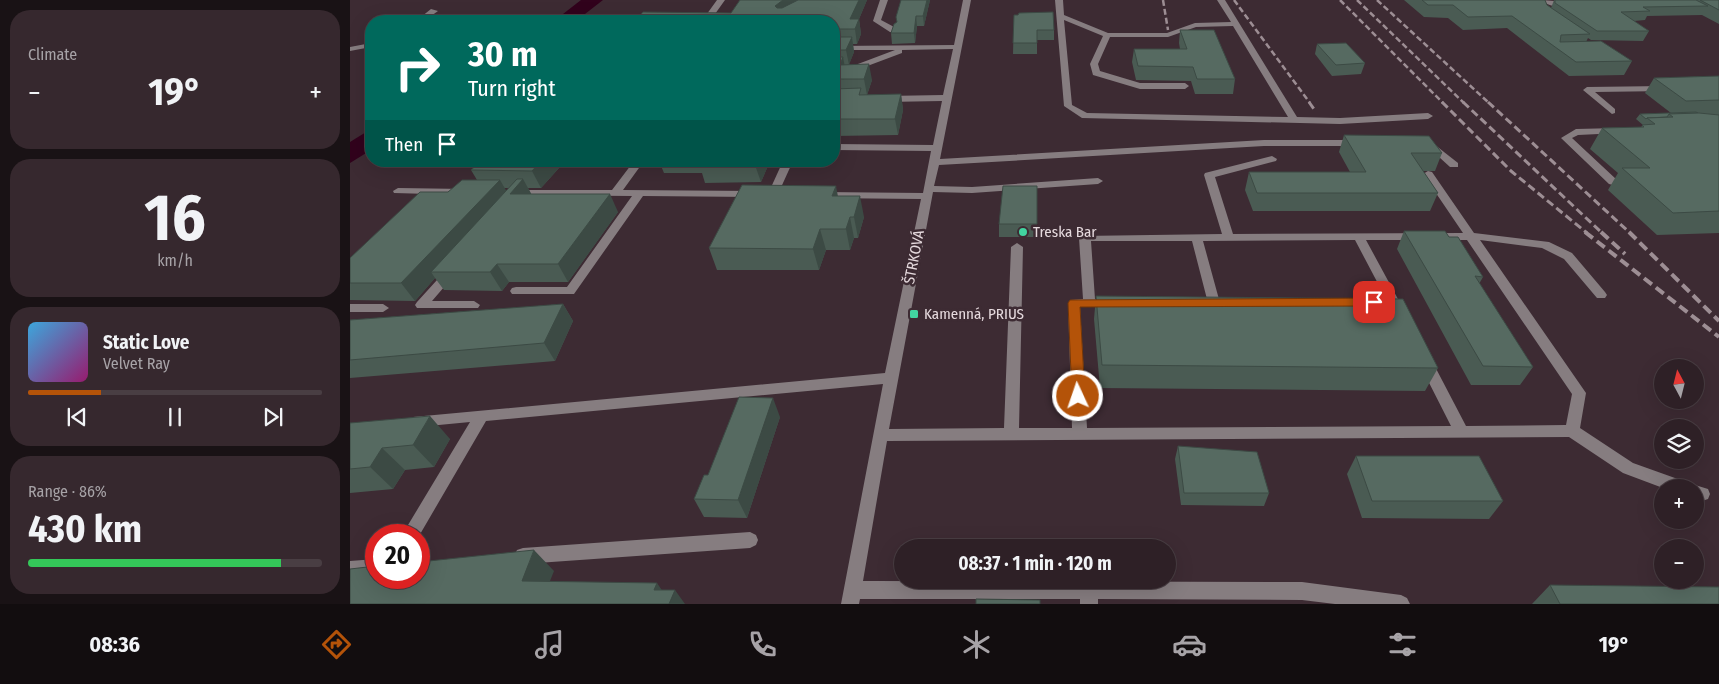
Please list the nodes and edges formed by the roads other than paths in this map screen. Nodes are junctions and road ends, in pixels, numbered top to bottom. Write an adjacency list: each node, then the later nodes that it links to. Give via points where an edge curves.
1 (721, 0): 10 (street)
2 (884, 0): 13 (street, via 877,21)
3 (967, 0): 16 (street, ŠTRKOVÁ)
4 (1059, 0): 11 (street)
5 (1221, 0): 12 (street)
6 (1581, 3): 7 (street)
7 (1547, 4)
8 (434, 11): 9 (street)
9 (428, 15)
10 (710, 15)
11 (1060, 16): 14 (street); 27 (street, via 1068,106 1085,116)
12 (1236, 24): 14 (street, via 1195,25 1168,35); 27 (street)
13 (893, 30)
14 (1107, 35): 21 (street, via 1094,64 1096,73 1140,86)
15 (365, 46): 17 (street)
16 (956, 47): 18 (street); 23 (street, ŠTRKOVÁ)
17 (350, 48)
18 (908, 48): 19 (street); 20 (street, via 850,69)
19 (840, 59)
20 (840, 61)
21 (1185, 86)
22 (1672, 88): 25 (street, via 1586,90)
23 (946, 98): 24 (street); 32 (street, ŠTRKOVÁ)
24 (880, 99)
25 (1612, 111)
26 (1428, 116): 27 (street)
27 (1294, 120)
28 (1626, 131): 40 (street, via 1576,132 1566,138)
29 (1371, 143): 34 (street, via 1264,143)
30 (1420, 143): 35 (street, via 1429,143)
31 (840, 147): 32 (street)
32 (936, 148): 34 (street, ŠTRKOVÁ)
33 (1272, 159): 55 (street, via 1209,175)
34 (933, 162): 46 (street, ŠTRKOVÁ)
35 (1454, 165)
36 (634, 167): 47 (street)
37 (786, 167): 48 (street, via 778,194)
38 (1428, 174): 52 (street)
39 (1098, 181): 46 (street)
40 (1613, 182)
41 (398, 191): 42 (street)
42 (437, 191): 43 (street); 50 (street)
43 (475, 192)
44 (504, 192): 45 (street)
45 (523, 192): 47 (street); 51 (street)
46 (927, 192): 49 (street); 68 (street, ŠTRKOVÁ)
47 (615, 193): 48 (street)
48 (640, 194): 58 (street, via 570,292)
49 (811, 195)
50 (422, 205)
51 (510, 206)
52 (1472, 236): 53 (street); 59 (street, via 1545,245 1568,256); 71 (street, via 1578,393)
53 (1359, 237): 55 (street); 66 (street, via 1388,302)
54 (1197, 238): 55 (street); 60 (street, via 1085,238); 62 (street)
55 (1229, 238)
56 (1017, 247): 73 (street)
57 (459, 263): 63 (street, via 421,305)
58 (516, 291)
59 (1601, 295)
60 (1089, 303): 61 (street); 74 (street, via 1074,303)
61 (1108, 303)
62 (1214, 303)
63 (474, 305)
64 (350, 308): 65 (street)
65 (384, 308)
66 (1403, 320)
67 (1421, 354): 72 (street)
68 (891, 378): 69 (street); 75 (street, ŠTRKOVÁ)
69 (482, 414): 70 (street); 77 (street)
70 (406, 422)
71 (1572, 431): 72 (street); 76 (street, via 1628,468)
72 (1462, 432): 74 (street)
73 (1011, 433): 74 (street); 75 (street)
74 (1080, 433)
75 (881, 435): 82 (street, ŠTRKOVÁ)
76 (1658, 479)
77 (417, 524)
78 (750, 540): 79 (street)
79 (506, 558)
80 (365, 568): 81 (street)
81 (350, 569)
82 (851, 597): 83 (street)
83 (1089, 597): 84 (street, via 1302,591)
84 (1400, 604)

